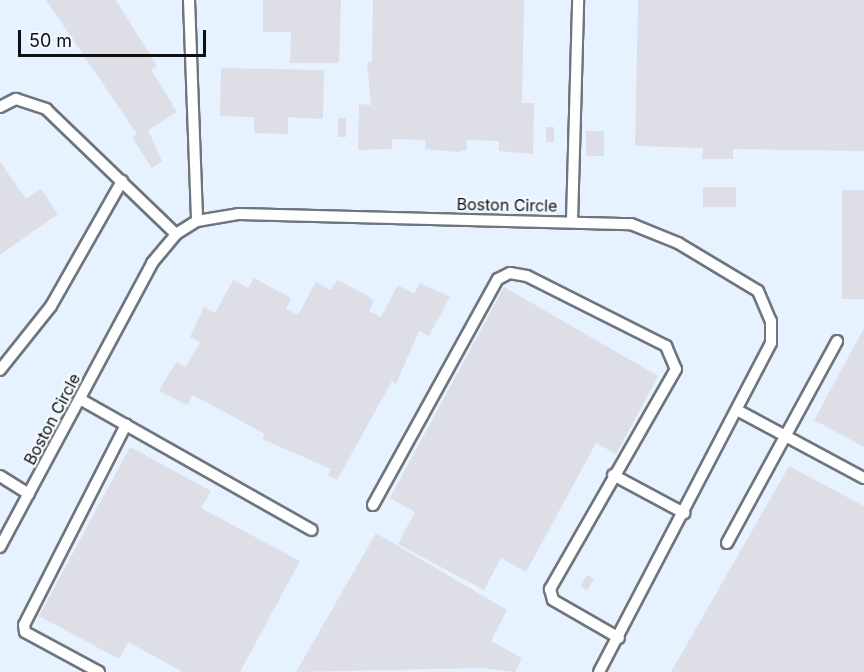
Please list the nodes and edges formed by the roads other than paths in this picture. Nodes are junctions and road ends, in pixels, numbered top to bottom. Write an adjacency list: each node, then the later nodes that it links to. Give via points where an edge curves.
1 (189, 0): 6 (lane)
2 (578, 0): 5 (lane)
3 (0, 107): 4 (lane, via 16,99 46,109)
4 (122, 181): 7 (lane); 9 (lane, via 51,306)
5 (572, 221): 6 (lane, Boston Circle, via 239,214); 11 (lane, Boston Circle, via 631,225 678,243 758,291 771,321 771,343)
6 (197, 222): 7 (lane, Boston Circle)
7 (176, 234): 10 (lane, Boston Circle, via 152,263)
8 (837, 341): 13 (lane)
9 (0, 370)
10 (80, 399): 12 (lane); 17 (lane, Boston Circle)
11 (737, 410): 13 (lane); 19 (lane, Boston Circle)
12 (126, 425): 20 (lane); 24 (lane, via 24,625 25,632)
13 (786, 436): 16 (lane); 21 (lane)
14 (614, 475): 18 (lane, via 676,369 674,357 666,346 510,273 488,292); 19 (lane); 23 (lane, via 550,590 552,600)
15 (0, 476): 17 (lane)
16 (864, 478)
17 (29, 494): 22 (lane, Boston Circle)
18 (373, 505)
19 (684, 513): 23 (lane, Boston Circle)
20 (312, 530)
21 (727, 543)
22 (0, 547)
23 (618, 638): 25 (lane, Boston Circle)
24 (99, 672)
25 (599, 672)

